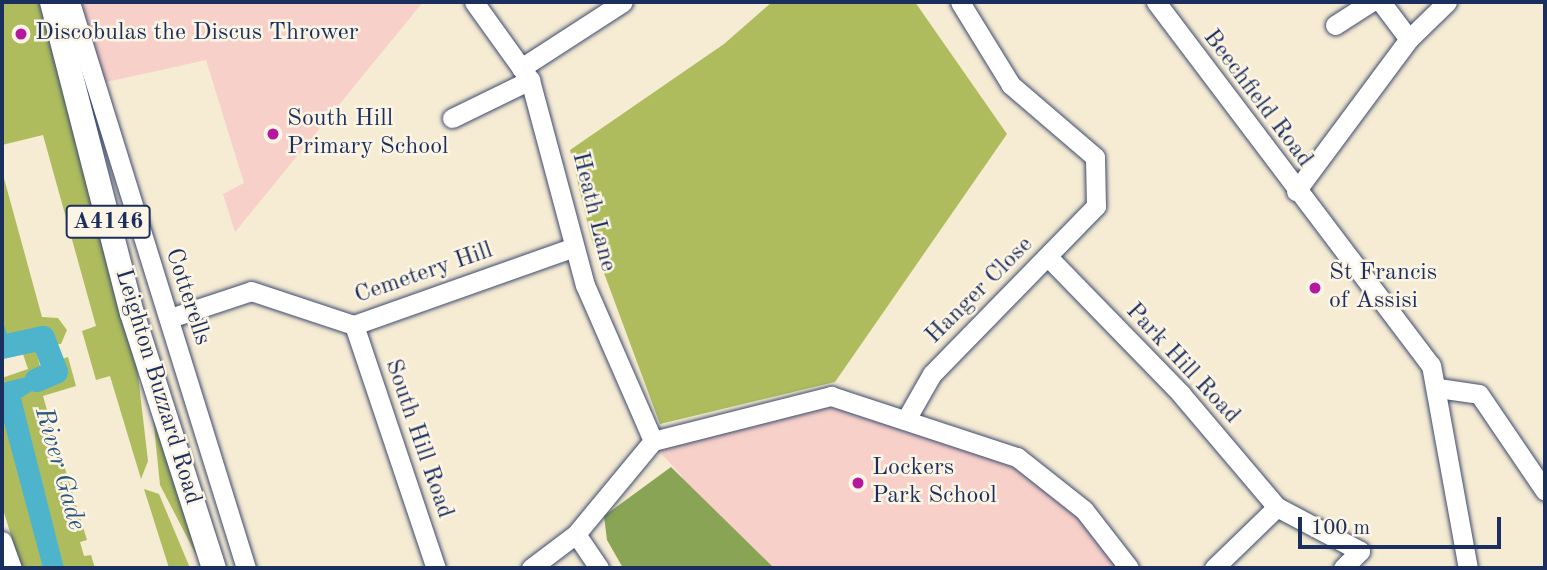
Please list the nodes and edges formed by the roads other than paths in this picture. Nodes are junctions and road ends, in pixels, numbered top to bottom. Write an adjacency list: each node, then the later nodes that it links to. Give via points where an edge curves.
1 (52, 2): 22 (main road, Leighton Buzzard Road / A4146, via 132,313)
2 (70, 2): 17 (street, Cotterells)
3 (474, 2): 12 (street, Heath Lane)
4 (623, 2): 12 (street)
5 (960, 2): 16 (street, Hanger Close, via 1011,85 1095,157 1096,206)
6 (1371, 2): 10 (street)
7 (1381, 2): 11 (street)
8 (1447, 2): 11 (street)
9 (1159, 3): 14 (street, Beechfield Road)
10 (1335, 25)
11 (1409, 39): 14 (street)
12 (526, 74): 13 (street); 15 (street, Heath Lane)
13 (452, 118)
14 (1296, 191): 19 (street, Beechfield Road, via 1430,365)
15 (574, 247): 18 (street, Cemetery Hill); 23 (street, Heath Lane)
16 (1048, 257): 20 (street, Hanger Close, via 932,374); 25 (street, Park Hill Road, via 1181,394)
17 (170, 317): 18 (street, Cemetery Hill, via 251,291); 21 (street, Cotterells)
18 (354, 325): 31 (street, South Hill Road)
19 (1438, 388): 24 (street, via 1479,394); 37 (street, Beechfield Road)
20 (908, 416): 23 (street, via 831,396); 34 (street, via 1017,457 1058,484)
21 (203, 432): 22 (street); 30 (street, Cotterells)
22 (173, 440): 29 (main road, Leighton Buzzard Road / A4146)
23 (653, 441): 26 (street)
24 (1545, 491)
25 (1277, 507): 35 (street); 36 (street, Park Hill Road, via 1360,551)
26 (576, 534): 32 (street); 33 (street)
27 (2, 541): 28 (street)
28 (12, 568)
29 (214, 568)
30 (246, 568)
31 (436, 568)
32 (531, 568)
33 (599, 568)
34 (1129, 568)
35 (1214, 568)
36 (1343, 568)
37 (1468, 568)

